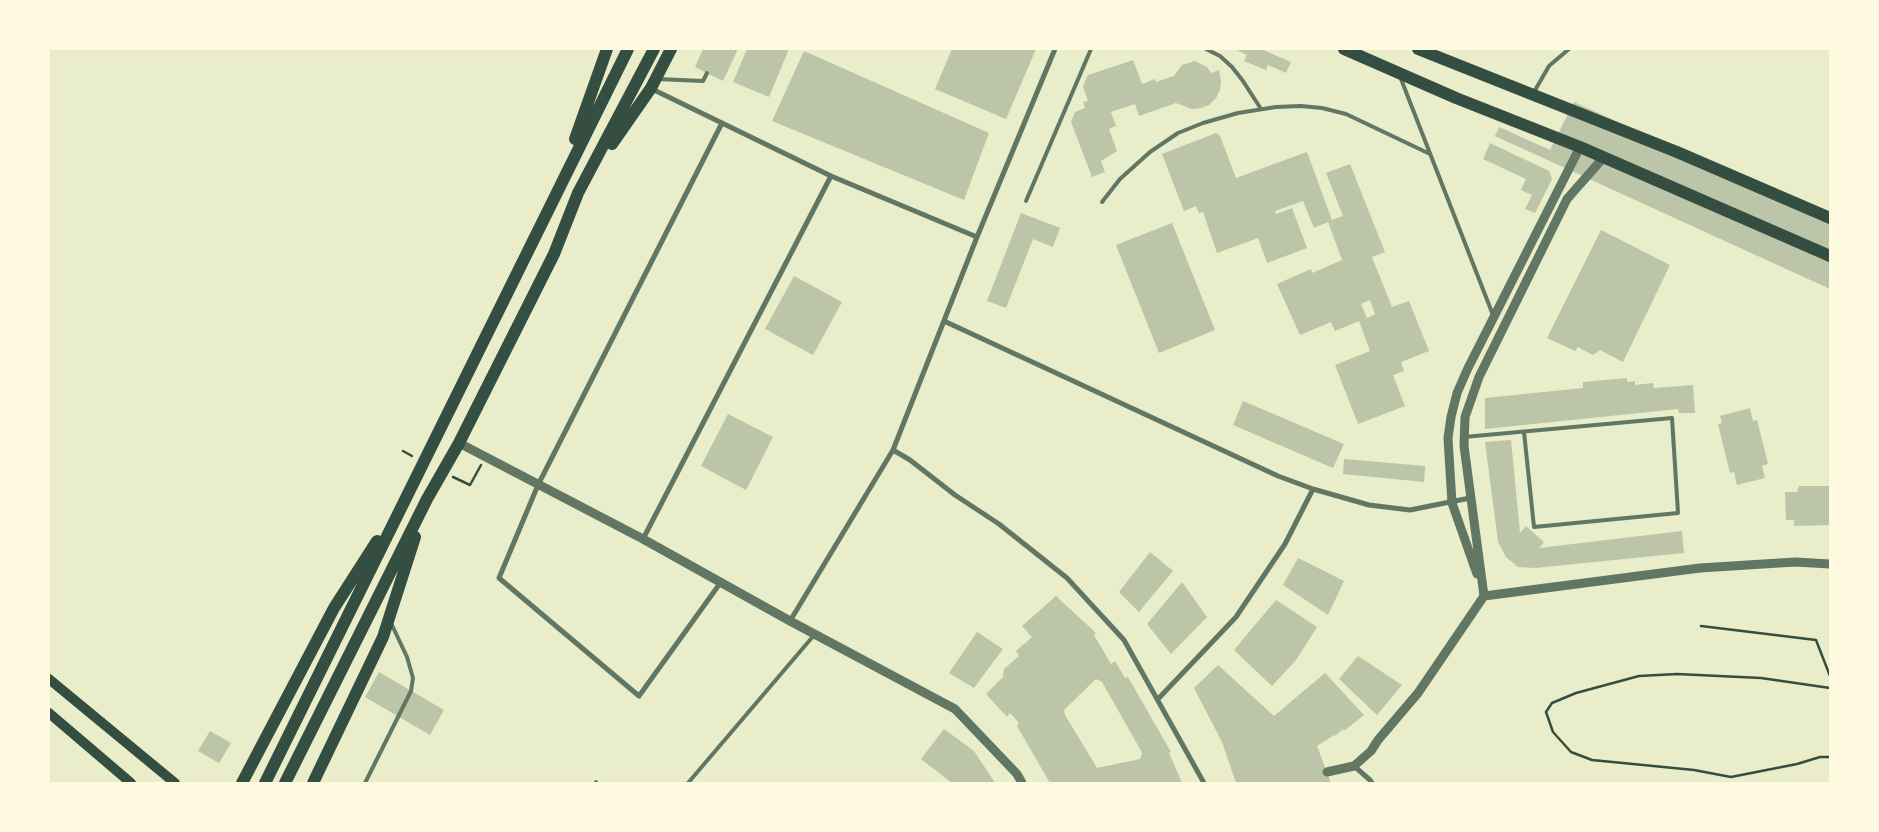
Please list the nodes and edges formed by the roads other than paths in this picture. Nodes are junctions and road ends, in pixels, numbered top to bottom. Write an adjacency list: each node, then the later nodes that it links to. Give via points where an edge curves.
1 (607, 49): 21 (main road)
2 (628, 49): 21 (main road)
3 (654, 49): 22 (main road)
4 (671, 49): 13 (main road)
5 (1055, 49): 26 (street)
6 (1090, 49): 23 (lane)
7 (1206, 49): 15 (lane, via 1232,67)
8 (1344, 49): 12 (main road)
9 (1418, 49): 14 (main road)
10 (1569, 49): 14 (lane, via 1549,66)
11 (707, 73): 13 (lane, via 703,81)
12 (1399, 74): 17 (main road); 18 (lane)
13 (653, 83): 16 (street); 22 (main road)
14 (1532, 94): 25 (main road)
15 (1261, 109): 18 (lane, via 1301,106 1346,114); 24 (lane, via 1203,123 1178,133 1150,152 1120,179)
16 (722, 123): 20 (street); 34 (street)
17 (1580, 147): 19 (main road); 28 (street)
18 (1430, 154): 28 (lane)
19 (1604, 157): 27 (main road); 31 (street, via 1567,199 1479,377 1465,417)
20 (831, 176): 26 (street); 40 (street)
21 (560, 184): 36 (main road)
22 (578, 193): 32 (main road, via 554,254)
23 (1026, 201)
24 (1102, 202)
25 (1830, 218)
26 (977, 237): 29 (street)
27 (1830, 256)
28 (1493, 317): 39 (street, via 1457,393 1451,417 1448,438)
29 (944, 321): 33 (street); 35 (street, via 1278,476)
30 (1524, 432): 30 (lane, via 1672,418 1678,514 1534,527); 31 (lane)
31 (1464, 437): 37 (street)
32 (459, 443): 34 (street); 38 (main road)
33 (893, 450): 45 (street); 48 (street, via 999,524 1067,578 1124,640)
34 (538, 484): 40 (street); 42 (street, via 499,578 639,696)
35 (1313, 489): 39 (street, via 1369,505 1410,510); 48 (street, via 1286,544 1236,617)
36 (410, 491): 54 (main road, via 334,608); 55 (main road)
37 (1470, 498): 39 (street); 43 (street)
38 (426, 499): 44 (main road); 56 (main road)
39 (1452, 503): 43 (street)
40 (643, 539): 42 (street)
41 (1830, 564): 43 (street, via 1795,562 1700,568)
42 (721, 582): 45 (street)
43 (1484, 596): 50 (street, via 1418,693 1371,751)
44 (389, 620): 57 (main road); 58 (lane, via 407,657 412,678 411,691)
45 (790, 621): 46 (street)
46 (815, 634): 59 (lane); 60 (street, via 955,708)
47 (49, 679): 53 (main road)
48 (1158, 699): 61 (street)
49 (49, 713): 52 (main road)
50 (1354, 766): 51 (street); 62 (street)
51 (1327, 772)
52 (131, 783)
53 (175, 783)
54 (242, 783)
55 (265, 783)
56 (285, 783)
57 (313, 783)
58 (366, 783)
59 (688, 783)
60 (1022, 783)
61 (1204, 783)
62 (1372, 783)

